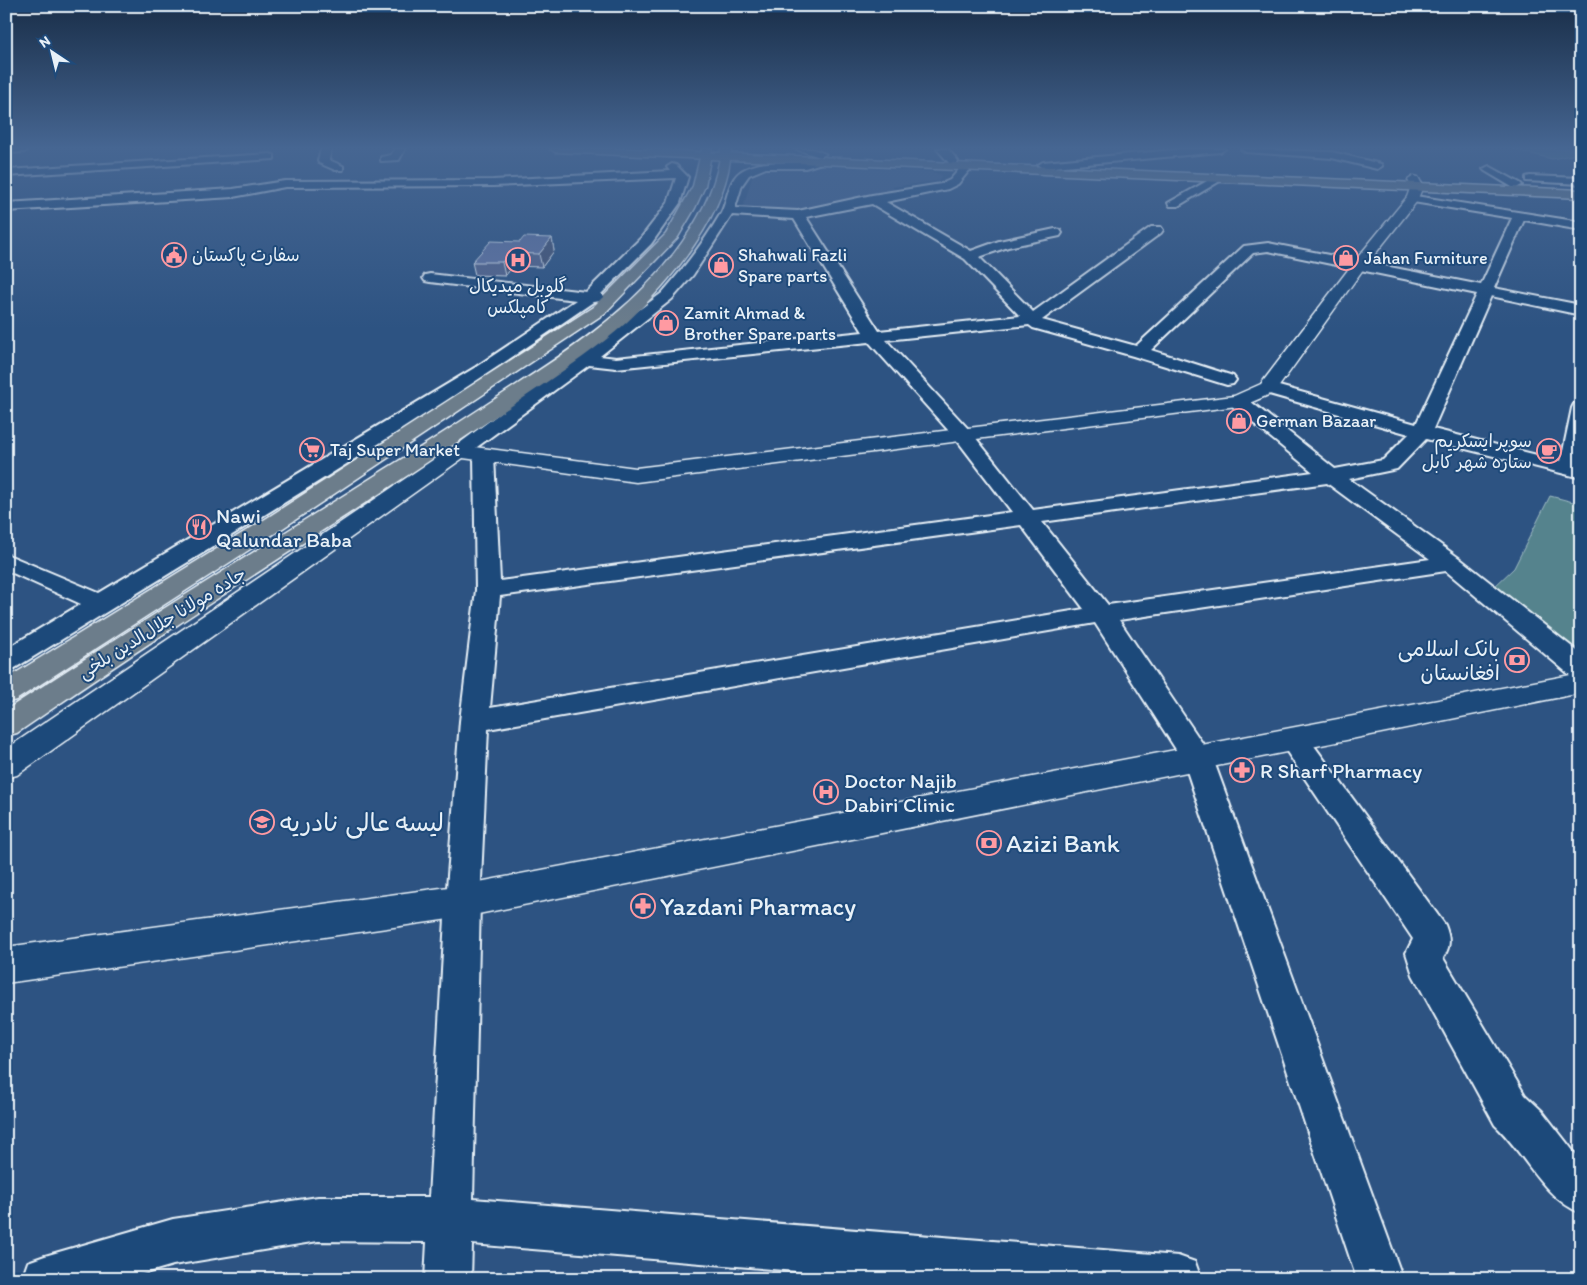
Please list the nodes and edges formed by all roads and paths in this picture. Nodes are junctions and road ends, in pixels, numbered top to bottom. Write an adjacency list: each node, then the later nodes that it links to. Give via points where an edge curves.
1 (669, 209): 18 (street)
2 (688, 209): 18 (main road, جاده مولانا جلال‌الدین بلخی, via 671,237)
3 (707, 209): 44 (main road, جاده مولانا جلال‌الدین بلخی, via 704,220 680,256 651,289 618,321 556,367)
4 (826, 209): 9 (street)
5 (889, 209): 14 (street)
6 (1399, 209): 15 (main road)
7 (1496, 209): 10 (street)
8 (728, 211): 9 (street); 23 (street, via 688,272 667,296)
9 (798, 215): 21 (street)
10 (1520, 215): 11 (street); 17 (street)
11 (1581, 226)
12 (1156, 230): 20 (street)
13 (1055, 233): 14 (street, via 1004,244)
14 (970, 256): 20 (street)
15 (1359, 265): 17 (street); 22 (street, via 1256,246); 25 (main road)
16 (430, 278): 18 (street)
17 (1486, 290): 19 (street); 28 (street)
18 (600, 298): 37 (street); 42 (main road, جاده مولانا جلال‌الدین بلخی, via 599,310 532,356)
19 (1581, 310)
20 (1032, 320): 21 (street); 22 (street, via 1054,330)
21 (875, 338): 23 (street, via 616,363); 29 (street)
22 (1139, 352): 24 (street)
23 (585, 360): 30 (street)
24 (1227, 380)
25 (1268, 388): 26 (main road); 28 (street)
26 (1238, 401): 29 (main road); 32 (street)
27 (1581, 408): 31 (street)
28 (1422, 432): 31 (street); 32 (street, via 1390,464)
29 (964, 436): 30 (main road, via 636,475); 33 (street)
30 (471, 453): 36 (street); 47 (main road)
31 (1575, 471)
32 (1331, 476): 33 (street); 35 (street)
33 (1027, 517): 36 (street); 38 (street)
34 (6, 562): 37 (street)
35 (1451, 564): 38 (street); 40 (street)
36 (488, 590): 43 (street)
37 (102, 604): 39 (street)
38 (1102, 614): 43 (street); 46 (street)
39 (6, 661)
40 (1581, 669)
41 (1581, 683): 45 (main road)
42 (6, 693)
43 (474, 721): 48 (street)
44 (6, 725)
45 (1294, 740): 46 (main road); 50 (street, via 1432,937 1432,945 1424,953 1426,963 1510,1110 1527,1126 1557,1168)
46 (1198, 758): 48 (main road); 55 (street)
47 (6, 766)
48 (463, 901): 49 (main road); 51 (street)
49 (6, 965)
50 (1581, 1191)
51 (452, 1220): 52 (street, via 318,1218 174,1242); 53 (street); 54 (street)
52 (45, 1279)
53 (448, 1279)
54 (1178, 1279)
55 (1380, 1279)

